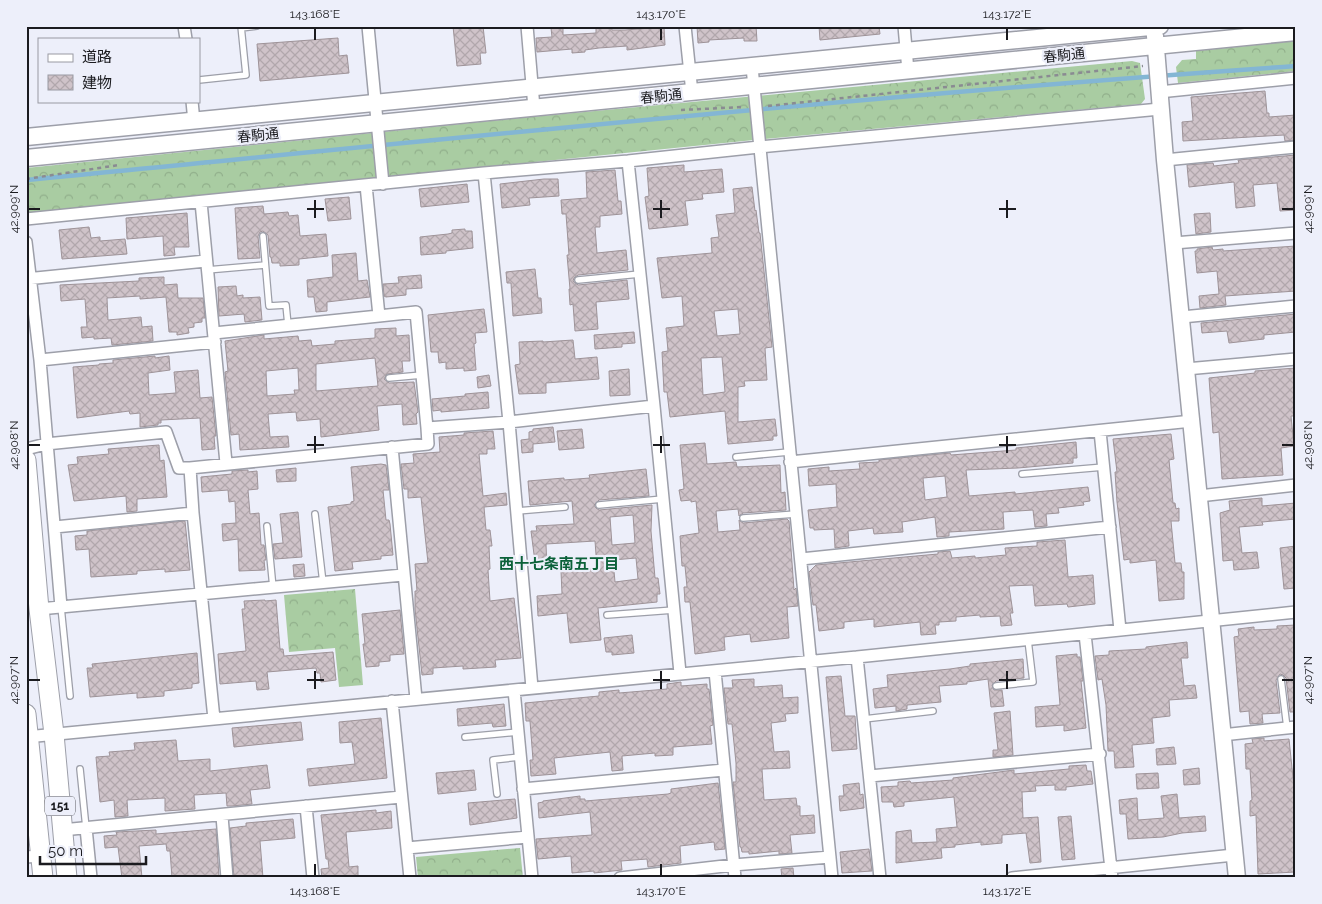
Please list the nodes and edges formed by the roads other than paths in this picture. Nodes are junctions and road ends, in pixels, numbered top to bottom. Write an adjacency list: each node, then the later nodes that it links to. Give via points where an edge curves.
1 (257, 26): 7 (lane)
2 (368, 26): 22 (street)
3 (527, 26): 18 (street)
4 (686, 26): 14 (street)
5 (904, 26): 11 (street)
6 (1160, 26): 8 (street, 春駒通)
7 (241, 27): 16 (lane, via 246,75)
8 (1154, 27): 10 (street); 11 (street, 春駒通)
9 (1296, 32): 10 (street, 春駒通)
10 (1156, 46): 13 (street, 春駒通); 20 (street)
11 (906, 52): 12 (street, 春駒通); 13 (street)
12 (752, 67): 14 (street, 春駒通); 17 (street)
13 (908, 71): 17 (street, 春駒通)
14 (689, 73): 18 (street, 春駒通); 19 (street)
15 (1296, 78): 20 (street)
16 (200, 80)
17 (754, 86): 19 (street, 春駒通); 28 (street)
18 (533, 88): 22 (street, 春駒通); 23 (street)
19 (692, 92): 23 (street, 春駒通)
20 (1159, 92): 24 (street)
21 (192, 102): 25 (street)
22 (375, 102): 25 (street, 春駒通); 26 (street)
23 (534, 108): 26 (street, 春駒通)
24 (1160, 108): 28 (street); 31 (street)
25 (194, 122): 27 (street, 春駒通)
26 (378, 123): 30 (street, 春駒通); 34 (street)
27 (26, 137)
28 (759, 147): 32 (street); 66 (street)
29 (1296, 147): 31 (street)
30 (26, 158)
31 (1165, 160): 41 (street)
32 (628, 161): 33 (street); 44 (street)
33 (484, 173): 34 (street); 59 (street)
34 (383, 184): 35 (street)
35 (366, 185): 36 (street); 48 (street)
36 (200, 202): 37 (street); 43 (street)
37 (26, 219)
38 (1296, 232): 41 (street)
39 (263, 236): 42 (lane)
40 (26, 242): 45 (street)
41 (1174, 243): 49 (street)
42 (265, 265): 43 (lane); 50 (lane, via 269,306 286,305)
43 (206, 266): 45 (street); 51 (street)
44 (640, 274): 46 (lane); 57 (street)
45 (28, 278): 53 (street)
46 (578, 280)
47 (1296, 306): 49 (street)
48 (379, 316): 50 (street); 55 (street, via 416,312)
49 (1182, 317): 54 (street)
50 (288, 325): 51 (street)
51 (214, 337): 53 (street); 68 (street)
52 (1296, 359): 54 (street)
53 (40, 360): 62 (street)
54 (1186, 370): 58 (street)
55 (422, 375): 56 (lane); 60 (street)
56 (389, 378)
57 (654, 406): 59 (street); 74 (street)
58 (1192, 421): 61 (street); 73 (street)
59 (509, 422): 60 (street); 77 (street)
60 (427, 428): 63 (street, via 428,444)
61 (1100, 431): 66 (street); 69 (street)
62 (46, 444): 64 (street); 70 (street, via 166,432 179,468); 83 (street)
63 (392, 447): 68 (street); 86 (street)
64 (26, 450)
65 (736, 457): 66 (lane)
66 (790, 457): 80 (street)
67 (26, 460): 91 (main road, 151)
68 (226, 463): 70 (street)
69 (1104, 467): 71 (lane); 84 (street)
70 (190, 468): 78 (street)
71 (1022, 474)
72 (1296, 485): 73 (street)
73 (1199, 496): 95 (street)
74 (663, 499): 75 (lane); 92 (street)
75 (600, 505)
76 (565, 507): 77 (lane)
77 (517, 511): 105 (street)
78 (193, 513): 83 (street); 89 (street)
79 (315, 514): 87 (lane)
80 (796, 514): 81 (lane); 85 (street)
81 (743, 518)
82 (267, 526): 88 (lane)
83 (55, 527): 90 (street)
84 (1110, 527): 85 (street); 96 (street)
85 (801, 559): 100 (street)
86 (403, 575): 87 (street); 108 (street)
87 (323, 583): 88 (street)
88 (273, 588): 89 (street)
89 (202, 595): 90 (street); 112 (street)
90 (61, 607): 91 (street); 107 (lane)
91 (39, 609): 116 (main road, 151)
92 (674, 610): 94 (lane); 102 (street)
93 (1296, 612): 95 (street)
94 (607, 615)
95 (1212, 621): 96 (street); 117 (street)
96 (1120, 630): 97 (street)
97 (1085, 634): 98 (street); 120 (street)
98 (1028, 640): 99 (street); 104 (lane, via 1033,682)
99 (857, 657): 100 (street); 113 (street)
100 (810, 660): 101 (street); 136 (street)
101 (715, 671): 102 (street); 123 (street)
102 (680, 673): 105 (street)
103 (1281, 679): 114 (lane)
104 (996, 686)
105 (532, 688): 106 (street)
106 (514, 690): 108 (street); 115 (street)
107 (70, 696)
108 (416, 699): 109 (street)
109 (392, 701): 112 (street); 127 (street)
110 (933, 711): 113 (lane)
111 (26, 714): 118 (main road, 151)
112 (214, 719): 116 (street)
113 (864, 719): 124 (street)
114 (1291, 728): 117 (street)
115 (518, 732): 119 (lane); 121 (street)
116 (54, 734): 118 (street); 131 (main road, 151)
117 (1222, 735): 134 (street)
118 (27, 737): 135 (main road, 151)
119 (465, 737)
120 (1100, 754): 124 (street); 138 (street)
121 (520, 757): 125 (street); 126 (lane, via 493,760)
122 (80, 769): 130 (lane)
123 (724, 770): 125 (street); 137 (street)
124 (870, 776): 149 (street)
125 (523, 789): 132 (street)
126 (497, 794)
127 (401, 797): 128 (street); 133 (street)
128 (306, 806): 129 (street); 143 (street)
129 (222, 816): 130 (street); 142 (street)
130 (86, 828): 131 (street); 141 (street)
131 (62, 830): 140 (main road, 151)
132 (528, 837): 133 (street); 145 (street)
133 (407, 848): 144 (street)
134 (1234, 855): 138 (street); 151 (street)
135 (33, 856): 139 (main road, 151)
136 (830, 857): 137 (street); 148 (street)
137 (733, 865): 146 (street); 147 (street)
138 (1112, 873): 150 (street)
139 (43, 878)
140 (67, 878)
141 (91, 878)
142 (227, 878)
143 (313, 878)
144 (410, 878)
145 (532, 878)
146 (620, 878)
147 (734, 878)
148 (832, 878)
149 (880, 878)
150 (1012, 878)
151 (1237, 878)

